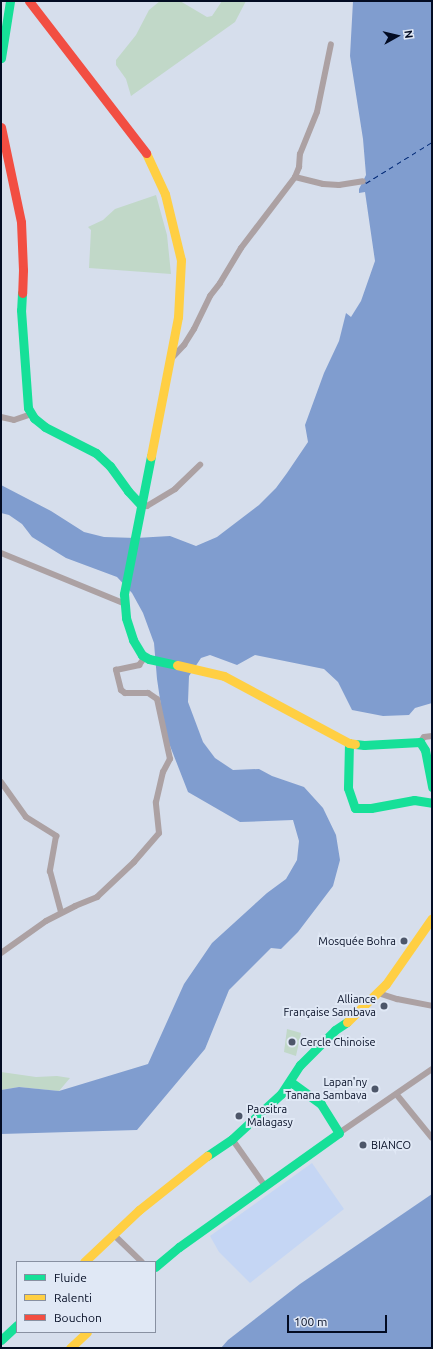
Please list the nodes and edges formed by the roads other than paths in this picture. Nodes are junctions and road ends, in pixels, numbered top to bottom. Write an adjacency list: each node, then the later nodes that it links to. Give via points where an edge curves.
1 (10, 1): 4 (main road)
2 (28, 1): 9 (main road, via 150,157 165,194 181,260 178,317)
3 (331, 44): 7 (street, via 317,112 300,154)
4 (1, 58)
5 (1, 128): 6 (main road)
6 (2, 139): 10 (main road, via 14,182 21,222 24,270 21,310 26,401)
7 (295, 176): 8 (street, via 323,184 339,185); 9 (street, via 241,248 210,296 184,345)
8 (363, 180)
9 (169, 361): 13 (main road)
10 (31, 414): 11 (street, via 14,420); 13 (main road, via 45,427 96,453 110,466 128,492)
11 (1, 417)
12 (200, 465): 13 (street, via 176,489 147,506)
13 (141, 505): 15 (main road)
14 (1, 553): 15 (street)
15 (124, 599): 16 (main road, via 133,640 142,655)
16 (147, 658): 19 (main road, via 224,676); 23 (street, via 139,665 116,670 120,690 125,693 148,693 157,699 170,759 163,772 156,802 159,833 134,862 97,897)
17 (432, 736): 18 (street, via 424,737)
18 (420, 742): 19 (main road, via 364,745); 21 (main road, via 425,750)
19 (349, 743): 22 (main road, via 348,788 355,808 371,808 414,800)
20 (1, 782): 23 (street, via 26,817 56,836 50,871)
21 (432, 787)
22 (432, 803)
23 (61, 912): 25 (street)
24 (432, 918): 26 (main road)
25 (1, 953)
26 (378, 993): 27 (street); 29 (main road, via 318,1046 300,1065)
27 (432, 1006)
28 (432, 1069): 30 (street)
29 (291, 1082): 31 (main road, via 320,1104); 33 (main road, via 282,1094)
30 (397, 1095): 31 (street); 32 (street)
31 (339, 1133): 34 (main road)
32 (432, 1138)
33 (232, 1139): 34 (street); 35 (main road, via 198,1162)
34 (266, 1186): 38 (main road)
35 (113, 1234): 36 (main road); 37 (street)
36 (85, 1261)
37 (141, 1261)
38 (156, 1265)
39 (16, 1326): 41 (main road)
40 (85, 1333): 42 (main road)
41 (1, 1340)
42 (70, 1348)

